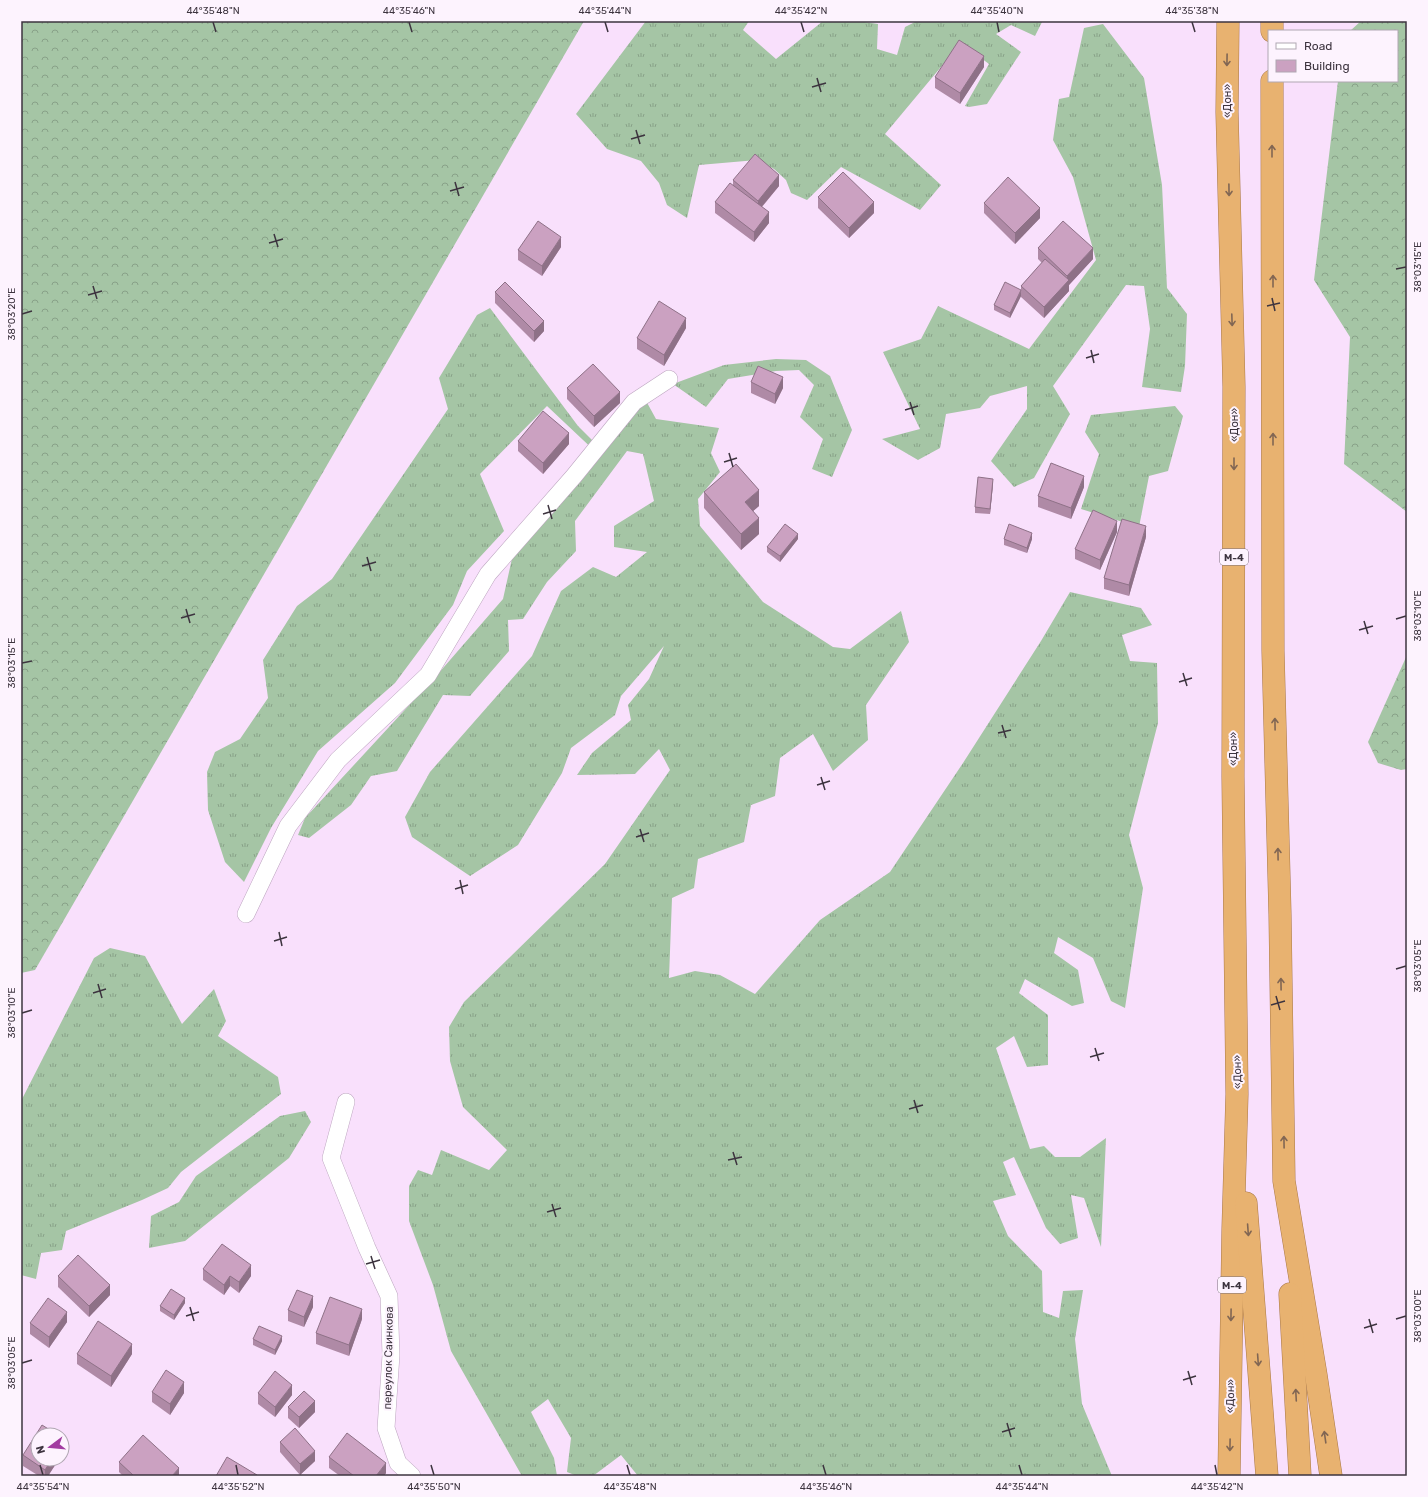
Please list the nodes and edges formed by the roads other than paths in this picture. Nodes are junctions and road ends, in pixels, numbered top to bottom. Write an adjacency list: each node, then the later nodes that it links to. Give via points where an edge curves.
1 (1228, 21): 5 (highway, «Дон» / М-4, one-way to 5, via 1227,112 1234,387 1233,777)
2 (1272, 82): 7 (highway, one-way to 2, via 1273,651)
3 (669, 379): 4 (street, via 634,402 574,476 488,574 428,675 338,760 288,826)
4 (246, 914)
5 (1237, 1094): 9 (highway, «Дон» / М-4, one-way to 9, via 1232,1229); 10 (highway, one-way to 10)
6 (346, 1102): 8 (street, переулок Саинкова, via 331,1158 389,1296 391,1355 386,1428 398,1463)
7 (1284, 1180): 11 (highway, one-way to 7); 12 (highway, one-way to 7)
8 (412, 1476)
9 (1229, 1476)
10 (1267, 1476)
11 (1300, 1476)
12 (1331, 1476)

